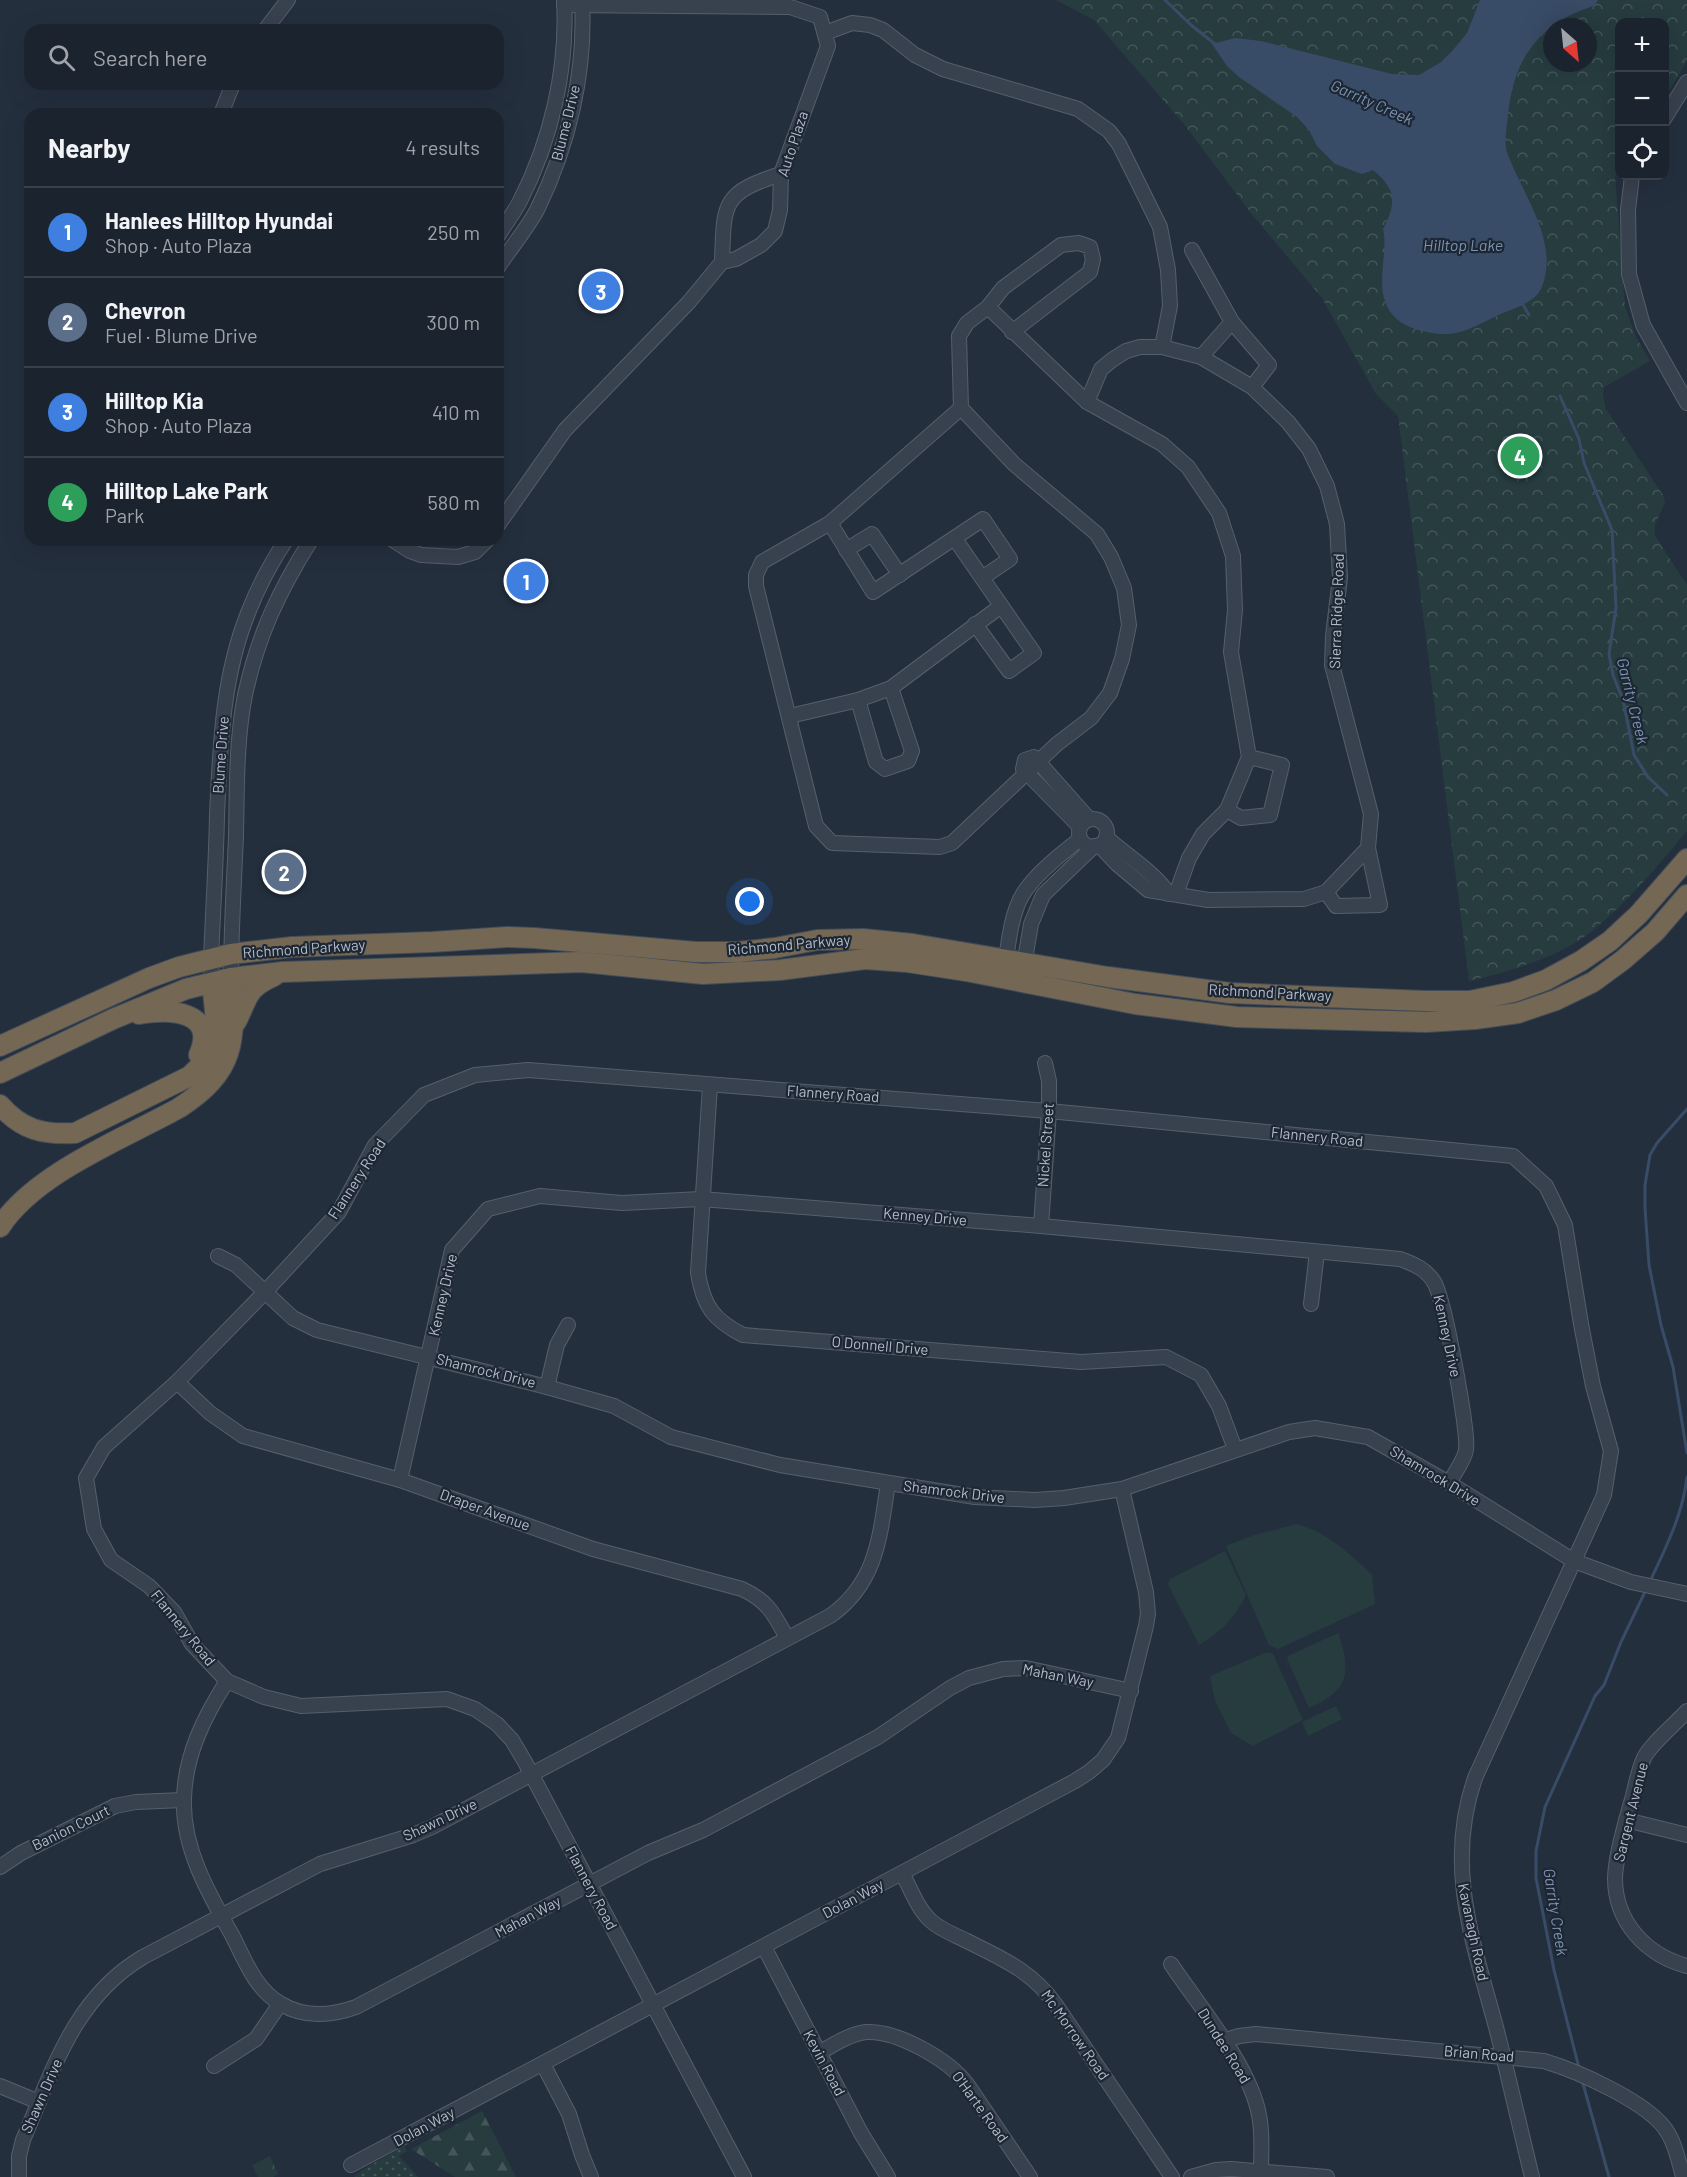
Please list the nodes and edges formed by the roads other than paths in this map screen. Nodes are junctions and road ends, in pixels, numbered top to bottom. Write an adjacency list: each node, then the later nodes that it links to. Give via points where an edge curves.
1 (288, 0): 4 (street)
2 (564, 3): 3 (street); 12 (street, Blume Drive, via 557,94 546,139 519,203)
3 (582, 3): 5 (street, via 790,7 820,17); 14 (street, Blume Drive, via 582,48 564,143 536,212)
4 (270, 24)
5 (825, 33): 10 (street, Auto Plaza, via 828,46); 19 (street, via 852,23 870,25 943,69 1078,109 1109,131 1160,227 1170,306)
6 (1687, 82): 9 (street)
7 (231, 90): 8 (street)
8 (223, 108)
9 (1669, 112)
10 (781, 174): 15 (street, Auto Plaza, via 775,231 760,245); 15 (street, via 757,182 727,205 723,216)
11 (1632, 180): 23 (street, via 1629,274 1643,325)
12 (504, 227)
13 (1192, 250): 17 (street)
14 (504, 258)
15 (722, 262): 25 (street, Auto Plaza, via 689,302 565,430)
16 (988, 307): 18 (street); 18 (street, via 1003,288 1061,245 1079,243 1090,247 1094,259 1090,272); 24 (street, via 967,323 959,336)
17 (1232, 322): 20 (street); 21 (street, via 1269,365)
18 (1012, 332): 22 (street)
19 (1162, 347): 20 (street, Sierra Ridge Road); 22 (street, Sierra Ridge Road, via 1140,347 1112,360 1101,369)
20 (1201, 357): 21 (street, Sierra Ridge Road)
21 (1252, 387): 47 (street, Sierra Ridge Road, via 1309,449 1327,486 1337,524 1340,578 1332,665 1371,814)
22 (1087, 402): 40 (street, via 1162,444 1188,467 1219,513 1233,556 1235,610 1231,651)
23 (1687, 403)
24 (961, 408): 26 (street); 41 (street, via 1014,464 1097,534 1124,588 1129,626 1110,693 1091,718)
25 (504, 516)
26 (830, 523): 32 (street); 39 (street, via 762,562 756,575)
27 (955, 539): 33 (street); 34 (street); 34 (street, via 983,519 1010,559)
28 (282, 546): 53 (street, Blume Drive, via 248,613 226,695 219,765)
29 (307, 546): 52 (street, Blume Drive, via 285,580 266,622 245,697)
30 (402, 546): 31 (street, via 421,555 458,557)
31 (481, 546)
32 (846, 550): 33 (street, via 872,534); 33 (street, via 873,592)
33 (900, 574)
34 (982, 578): 35 (street)
35 (1001, 606): 36 (street); 36 (street, via 1034,653 1009,671)
36 (975, 624): 37 (street)
37 (891, 688): 38 (street); 38 (street, via 912,751 908,761 885,770 876,762)
38 (858, 700): 39 (street)
39 (790, 716): 42 (street, via 816,826 832,843 940,847 952,843)
40 (1249, 757): 44 (street); 44 (street, via 1282,765 1270,815 1241,818)
41 (1040, 762): 42 (street); 43 (street)
42 (1028, 774): 43 (street)
43 (1061, 798): 45 (street)
44 (1227, 810): 50 (street, via 1203,834)
45 (1083, 828): 46 (street, via 1086,845); 46 (street, via 1096,819 1104,824 1107,832); 54 (street, via 1023,894 1014,914)
46 (1100, 843): 50 (street, via 1117,864 1148,890); 54 (street, via 1043,895)
47 (1368, 848): 49 (street); 49 (street, Sierra Ridge Road, via 1380,905 1336,906)
48 (1687, 859): 54 (highway, Richmond Parkway, via 1632,921 1581,961 1513,992 1470,1000 1230,993)
49 (1326, 892): 50 (street, via 1304,899 1208,900)
50 (1172, 894)
51 (1687, 895): 54 (highway, Richmond Parkway, via 1655,932 1593,982 1518,1013 1475,1019 1426,1022 1237,1017 1135,1005)
52 (231, 954): 53 (highway, Richmond Parkway); 54 (highway, Richmond Parkway, via 292,947 507,937 696,952 738,952 817,940 862,939 913,944); 56 (street, Blume Drive)
53 (211, 959): 56 (street, Blume Drive); 59 (highway, Richmond Parkway, via 149,978)
54 (1014, 970): 55 (highway, Richmond Parkway, via 865,959 780,970 703,974 582,963)
55 (283, 972): 56 (highway, Richmond Parkway); 58 (highway, via 255,985)
56 (222, 981): 57 (highway, Richmond Parkway, via 186,988); 58 (highway); 62 (highway, via 212,1049 190,1076)
57 (113, 1019): 61 (highway, Richmond Parkway); 62 (highway, via 159,1011 182,1013 195,1019 202,1030 203,1046)
58 (234, 1025): 67 (highway, via 226,1061 198,1095 54,1175 15,1208)
59 (6, 1043)
60 (1045, 1064): 65 (street, Nickel Street)
61 (0, 1073)
62 (177, 1081): 64 (highway, via 75,1133 57,1134 28,1127)
63 (710, 1085): 65 (street, Flannery Road); 66 (street, O Donnell Drive); 71 (street, Flannery Road, via 528,1070 475,1075 424,1095 375,1145 339,1212)
64 (0, 1105)
65 (1049, 1111): 68 (street, Nickel Street); 82 (street, Flannery Road, via 1513,1156 1546,1186 1565,1225 1593,1386 1611,1451 1604,1495)
66 (701, 1199): 68 (street, Kenney Drive); 74 (street, Kenney Drive, via 622,1203 540,1196 488,1209 452,1250); 77 (street, O Donnell Drive, via 701,1292 710,1310 726,1327 743,1335 1081,1362 1166,1357 1201,1375 1219,1406)
67 (0, 1227)
68 (1041, 1227): 69 (street, Kenney Drive)
69 (1317, 1252): 72 (street); 80 (street, Kenney Drive, via 1401,1259 1421,1267 1435,1282 1467,1429 1466,1452)
70 (218, 1256): 71 (street, Shamrock Drive, via 236,1265)
71 (266, 1292): 74 (street, Shamrock Drive, via 292,1318 317,1330); 75 (street, Flannery Road)
72 (1311, 1304)
73 (568, 1325): 76 (street, via 557,1345)
74 (429, 1356): 76 (street, Shamrock Drive); 78 (street, Kenney Drive)
75 (177, 1382): 78 (street, Draper Avenue, via 210,1413 243,1436); 85 (street, Flannery Road, via 104,1447 86,1478 87,1488 94,1529 111,1560 155,1592 174,1612 192,1644)
76 (547, 1387): 79 (street, Shamrock Drive, via 614,1406 671,1437 780,1465)
77 (1235, 1449): 80 (street, Shamrock Drive, via 1315,1428 1368,1437); 81 (street, Shamrock Drive)
78 (400, 1480): 84 (street, Draper Avenue, via 592,1549 742,1589 768,1605)
79 (888, 1483): 81 (street, Shamrock Drive, via 1007,1499 1064,1498); 84 (street, Shawn Drive, via 878,1546 858,1589 830,1616)
80 (1449, 1484): 82 (street, Shamrock Drive)
81 (1122, 1489): 86 (street, Dolan Way, via 1147,1603 1146,1626)
82 (1574, 1561): 83 (street, Shamrock Drive, via 1631,1582); 103 (street, Kavanagh Road, via 1475,1778 1461,1837 1465,1906)
83 (1687, 1594)
84 (787, 1638): 88 (street, Shawn Drive)
85 (227, 1681): 88 (street, Flannery Road, via 264,1697 300,1706 447,1699 475,1709 497,1724 512,1740); 89 (street, Mahan Way, via 198,1734)
86 (1131, 1691): 93 (street, Dolan Way, via 1118,1738 1097,1767); 94 (street, Mahan Way, via 1026,1668 969,1677 878,1737 703,1830)
87 (1687, 1711): 90 (street, Sargent Avenue, via 1644,1756)
88 (531, 1774): 94 (street, Flannery Road); 95 (street, Shawn Drive, via 413,1835 320,1864)
89 (183, 1800): 92 (street, Banion Court, via 116,1806); 95 (street, Mahan Way, via 196,1863)
90 (1626, 1820): 91 (street); 98 (street, Sargent Avenue, via 1616,1872 1620,1909 1646,1946)
91 (1687, 1835)
92 (0, 1867)
93 (902, 1873): 96 (street, Dolan Way); 116 (street, Mc Morrow Road, via 931,1921 1008,1962 1041,1985)
94 (590, 1884): 99 (street, Mahan Way, via 356,2007 316,2015); 100 (street, Flannery Road)
95 (221, 1915): 99 (street, Mahan Way, via 253,1976); 107 (street, Shawn Drive, via 129,1965 102,1988 75,2025)
96 (764, 1947): 100 (street, Dolan Way); 102 (street, Kevin Road)
97 (1170, 1964): 101 (street, Dundee Road)
98 (1687, 1966)
99 (280, 2004): 105 (street, via 256,2039)
100 (652, 2005): 104 (street, Dolan Way); 113 (street, Flannery Road)
101 (1223, 2041): 103 (street, Brian Road, via 1256,2034); 109 (street, Dundee Road, via 1254,2094 1261,2130)
102 (819, 2053): 114 (street, Kevin Road); 115 (street, O'Harte Road, via 855,2035 871,2032 916,2046 944,2062 967,2084)
103 (1503, 2056): 110 (street, Brian Road, via 1544,2061 1635,2102 1654,2115 1668,2132); 119 (street, Kavanagh Road)
104 (543, 2064): 108 (street, Dolan Way); 112 (street, via 569,2114)
105 (214, 2066)
106 (0, 2086): 107 (street)
107 (39, 2102): 111 (street, Shawn Drive, via 23,2140)
108 (351, 2165)
109 (1261, 2171): 117 (street, via 1216,2170); 118 (street)
110 (1684, 2174)
111 (19, 2177)
112 (591, 2177)
113 (744, 2177)
114 (888, 2177)
115 (1030, 2177)
116 (1172, 2177)
117 (1191, 2177)
118 (1327, 2177)
119 (1532, 2177)

